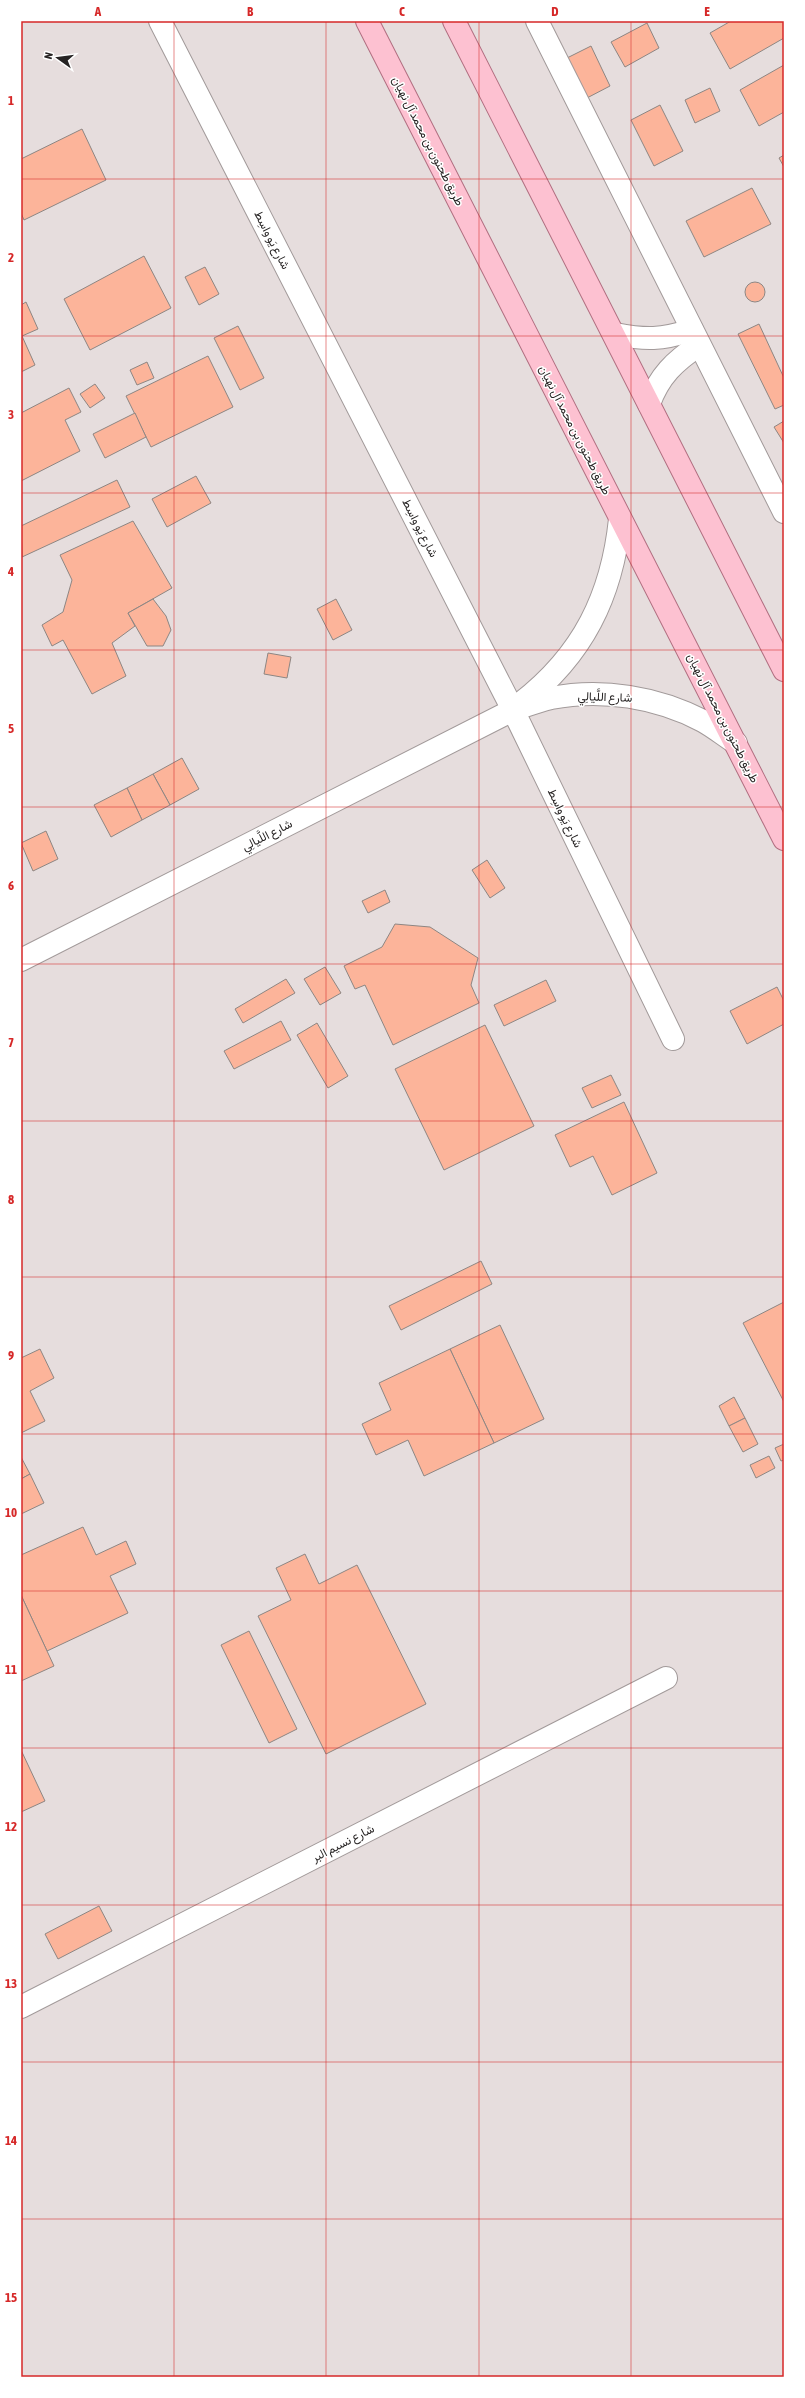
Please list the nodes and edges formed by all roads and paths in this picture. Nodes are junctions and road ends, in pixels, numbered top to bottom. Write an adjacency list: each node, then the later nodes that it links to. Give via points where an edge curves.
1 (160, 21): 11 (street, شارع يَو واسِط)
2 (367, 21): 9 (main road, طريق طحنون بن محمد آل نهيان)
3 (454, 21): 5 (main road)
4 (537, 21): 6 (street)
5 (614, 334): 6 (street, via 638,338); 7 (main road)
6 (696, 338): 7 (street, via 665,372 655,387); 8 (street)
7 (649, 404): 10 (main road)
8 (784, 512)
9 (620, 519): 11 (street, شارع اللَّيالِي, via 608,583 593,619 561,667 538,690); 12 (main road, طريق طحنون بن محمد آل نهيان)
10 (784, 670)
11 (512, 710): 12 (street, شارع اللَّيالِي, via 550,698 590,694 629,696 667,705 704,721); 14 (street, شارع اللَّيالِي); 15 (street, شارع يَو واسِط)
12 (736, 743): 13 (main road, طريق طحنون بن محمد آل نهيان)
13 (784, 839)
14 (21, 960)
15 (673, 1039)
16 (666, 1678): 17 (street, شارع نسيم البر)
17 (21, 2007)

